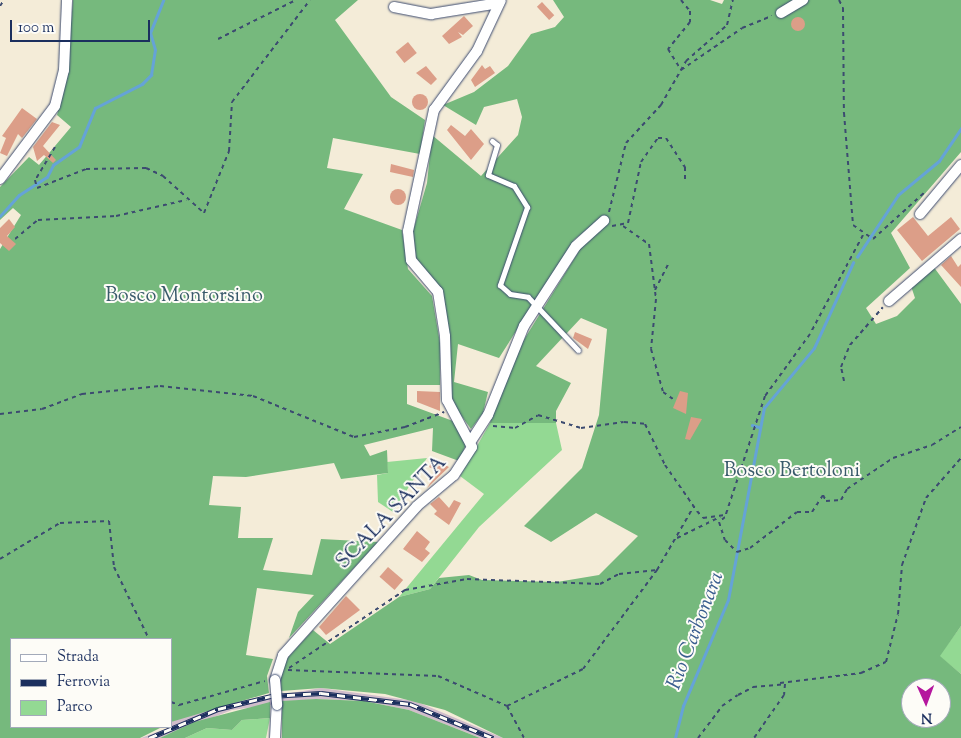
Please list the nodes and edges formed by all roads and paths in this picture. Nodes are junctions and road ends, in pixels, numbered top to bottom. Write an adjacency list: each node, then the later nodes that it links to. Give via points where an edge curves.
1 (4, 0): 10 (path)
2 (68, 0): 18 (street, via 64,70 55,106)
3 (296, 0): 13 (path)
4 (310, 0): 21 (path, via 232,102 229,150 204,213)
5 (681, 0): 14 (path, via 690,11 690,22 668,49)
6 (733, 0): 14 (path, via 727,24)
7 (803, 0): 12 (street)
8 (839, 0): 25 (path, via 843,8 849,213 853,225)
9 (500, 2): 11 (street, via 431,14); 35 (street, via 477,51 434,110 408,252 440,301)
10 (0, 6)
11 (394, 7)
12 (781, 13): 14 (path, via 742,28)
13 (218, 39)
14 (681, 70): 23 (path, via 661,105 626,144 618,185)
15 (492, 142): 31 (lane, via 497,145 488,174 514,186 527,208 498,280 510,294 528,297)
16 (55, 147): 21 (path, via 35,180 37,188 76,171 146,168 163,176)
17 (961, 165): 22 (street)
18 (0, 179)
19 (685, 180): 24 (path, via 685,167 666,138 658,138 642,162 637,196)
20 (932, 188): 25 (path, via 915,198 873,238)
21 (186, 200): 26 (path, via 116,216 38,220)
22 (920, 214)
23 (602, 224): 24 (path); 31 (street, SCALA SANTA, via 576,246)
24 (623, 226): 29 (path, via 649,244)
25 (863, 234): 42 (path, via 810,334 765,396)
26 (15, 239)
27 (961, 239): 30 (street)
28 (668, 264): 29 (path)
29 (655, 290): 34 (path, via 651,349 663,392)
30 (889, 301): 33 (path, via 850,345 841,367)
31 (536, 310): 32 (lane); 37 (street, SCALA SANTA, via 508,356)
32 (578, 350)
33 (844, 381)
34 (673, 399)
35 (451, 409): 36 (path, via 362,438 292,415 263,398 220,389 160,386 82,394 42,409); 39 (street)
36 (0, 414)
37 (483, 426): 39 (street, SCALA SANTA); 41 (path, via 515,428 538,415 581,428 624,422 645,424 665,465)
38 (961, 427): 42 (path, via 932,444 893,458 847,489 841,500 826,501 823,495 812,512 797,512 741,552 725,540 719,522)
39 (471, 441): 48 (street, SCALA SANTA, via 462,465 417,506 292,644)
40 (961, 458): 49 (path, via 926,498 902,565 898,614 886,662 861,673)
41 (694, 506): 42 (path, via 703,518); 43 (path)
42 (725, 515): 43 (path)
43 (676, 539): 45 (path)
44 (0, 559): 46 (path, via 60,523 109,521 114,567)
45 (657, 570): 47 (path, via 619,574 600,584 511,584 467,579 405,590); 51 (path, via 583,669)
46 (149, 638)
47 (286, 670): 48 (path); 51 (path, via 438,676)
48 (274, 678): 50 (path, via 179,705); 52 (street, bridge, via 277,705)
49 (780, 683): 54 (path, via 753,687 738,695 722,706); 55 (path, via 785,684 784,695)
50 (172, 702)
51 (507, 706): 53 (path)
52 (275, 738)
53 (524, 738)
54 (698, 738)
55 (754, 738)

